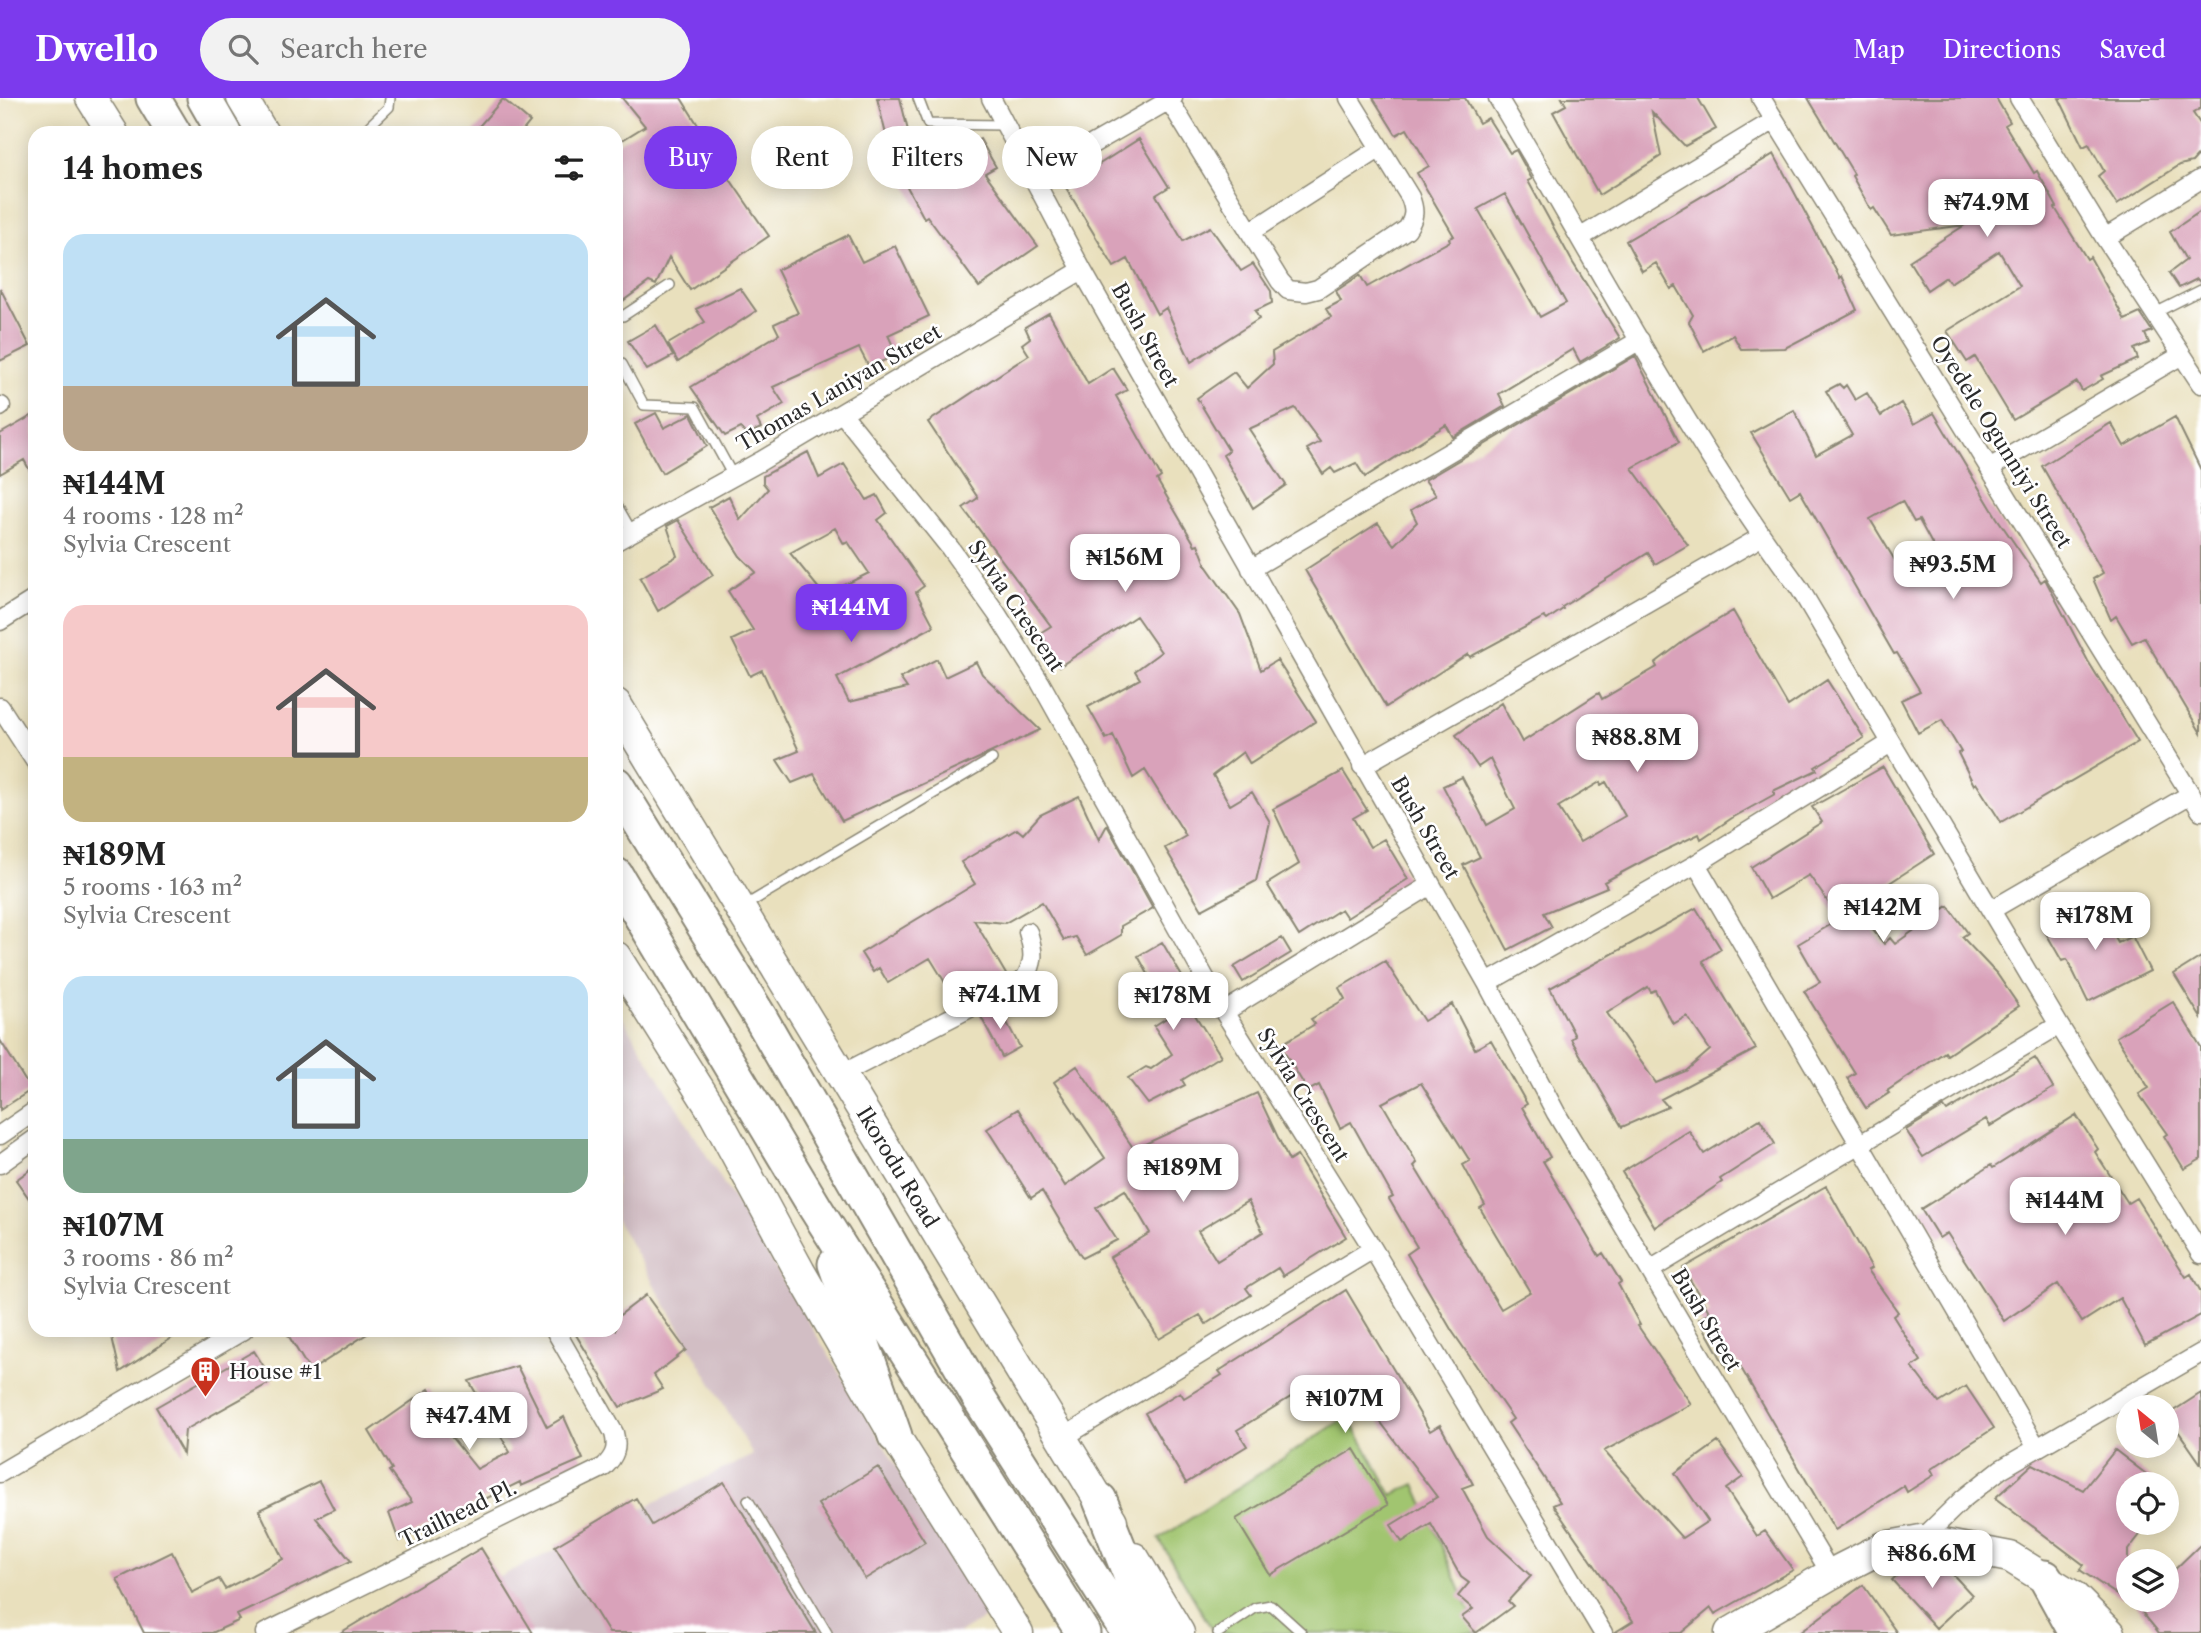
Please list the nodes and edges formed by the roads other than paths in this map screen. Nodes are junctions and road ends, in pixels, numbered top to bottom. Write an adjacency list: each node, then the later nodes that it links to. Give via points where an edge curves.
1 (92, 98): 15 (main road)
2 (153, 98): 16 (highway)
3 (204, 98): 17 (highway)
4 (242, 98): 18 (main road)
5 (390, 98): 19 (lane, via 388,107)
6 (918, 98): 14 (lane, via 928,124)
7 (991, 98): 14 (street, Bush Street)
8 (1349, 98): 21 (street)
9 (1498, 98): 25 (street)
10 (1760, 98): 13 (street, Oyedele Ogunniyi Street)
11 (2019, 98): 26 (street)
12 (1171, 99): 20 (street); 24 (street)
13 (1773, 121): 25 (street); 37 (street, Oyedele Ogunniyi Street)
14 (1006, 125)
15 (109, 126)
16 (170, 126)
17 (221, 126)
18 (259, 126)
19 (369, 126)
20 (1102, 139)
21 (1379, 149): 24 (street); 24 (street, via 1410,197 1413,221 1408,229 1318,289 1288,290)
22 (2201, 179): 26 (street)
23 (1041, 189): 27 (street, Bush Street)
24 (1250, 232)
25 (1581, 237): 32 (street)
26 (2105, 237): 30 (street)
27 (1082, 270): 36 (street, Thomas Laniyan Street); 41 (street, Bush Street)
28 (670, 285): 31 (lane)
29 (2201, 289): 30 (lane)
30 (2155, 313): 33 (street)
31 (623, 316)
32 (1640, 340): 40 (street); 41 (street)
33 (2182, 355): 35 (street); 37 (street)
34 (623, 366): 38 (lane, via 644,405 695,407)
35 (2201, 384)
36 (842, 413): 38 (street, Thomas Laniyan Street); 61 (street, Sylvia Crescent, via 998,614)
37 (1990, 467): 50 (street, Oyedele Ogunniyi Street)
38 (733, 476): 39 (street, Thomas Laniyan Street)
39 (624, 536)
40 (1761, 537): 46 (street, via 1800,590); 49 (street)
41 (1251, 569): 49 (street, Bush Street)
42 (28, 603): 43 (street)
43 (0, 621)
44 (0, 707): 47 (street)
45 (623, 716): 56 (main road, Ikorodu Road)
46 (1889, 744): 53 (street); 57 (street)
47 (28, 750)
48 (992, 759): 56 (lane)
49 (1363, 766): 54 (street, Bush Street)
50 (2191, 794): 52 (street, Oyedele Ogunniyi Street); 57 (street)
51 (623, 796): 89 (highway, Ikorodu Road, via 760,1017 979,1398)
52 (2201, 811)
53 (1696, 864): 60 (street); 66 (street)
54 (1431, 885): 60 (street, Bush Street); 61 (street)
55 (623, 887): 69 (highway)
56 (739, 909): 63 (main road, Ikorodu Road)
57 (1993, 909): 62 (street)
58 (1028, 932): 63 (street, via 1035,954 1024,980)
59 (623, 968): 76 (main road, via 711,1108)
60 (1487, 983): 72 (street, Bush Street, via 1556,1113)
61 (1224, 1012): 70 (street, Sylvia Crescent)
62 (2059, 1025): 66 (street); 71 (street)
63 (840, 1075): 77 (main road, Ikorodu Road)
64 (28, 1116): 65 (street)
65 (0, 1135)
66 (1859, 1142): 72 (street); 78 (street)
67 (28, 1144): 68 (street)
68 (0, 1164)
69 (816, 1209): 76 (highway); 88 (highway)
70 (1373, 1249): 77 (street); 94 (street, Sylvia Crescent)
71 (2201, 1254)
72 (1650, 1270): 83 (street, Bush Street)
73 (232, 1337): 79 (street)
74 (559, 1337): 85 (street, Trailhead Pl., via 614,1433 613,1458 604,1467)
75 (2201, 1353): 78 (street)
76 (895, 1436): 87 (main road)
77 (1064, 1437): 81 (main road, Ikorodu Road)
78 (2037, 1448): 82 (street, via 1991,1476)
79 (0, 1473)
80 (748, 1500): 86 (lane)
81 (1100, 1500): 90 (highway); 91 (main road, Ikorodu Road)
82 (1921, 1540): 83 (main road, via 1884,1547); 84 (main road, via 2010,1557)
83 (1831, 1574): 95 (main road)
84 (2045, 1577): 96 (highway); 97 (main road, via 2073,1596)
85 (265, 1633)
86 (827, 1633)
87 (1018, 1633)
88 (1083, 1633)
89 (1128, 1633)
90 (1153, 1633)
91 (1179, 1633)
92 (1218, 1633): 93 (lane, via 1255,1608 1271,1605)
93 (1302, 1633)
94 (1602, 1633)
95 (1730, 1633)
96 (2076, 1633)
97 (2110, 1633)

